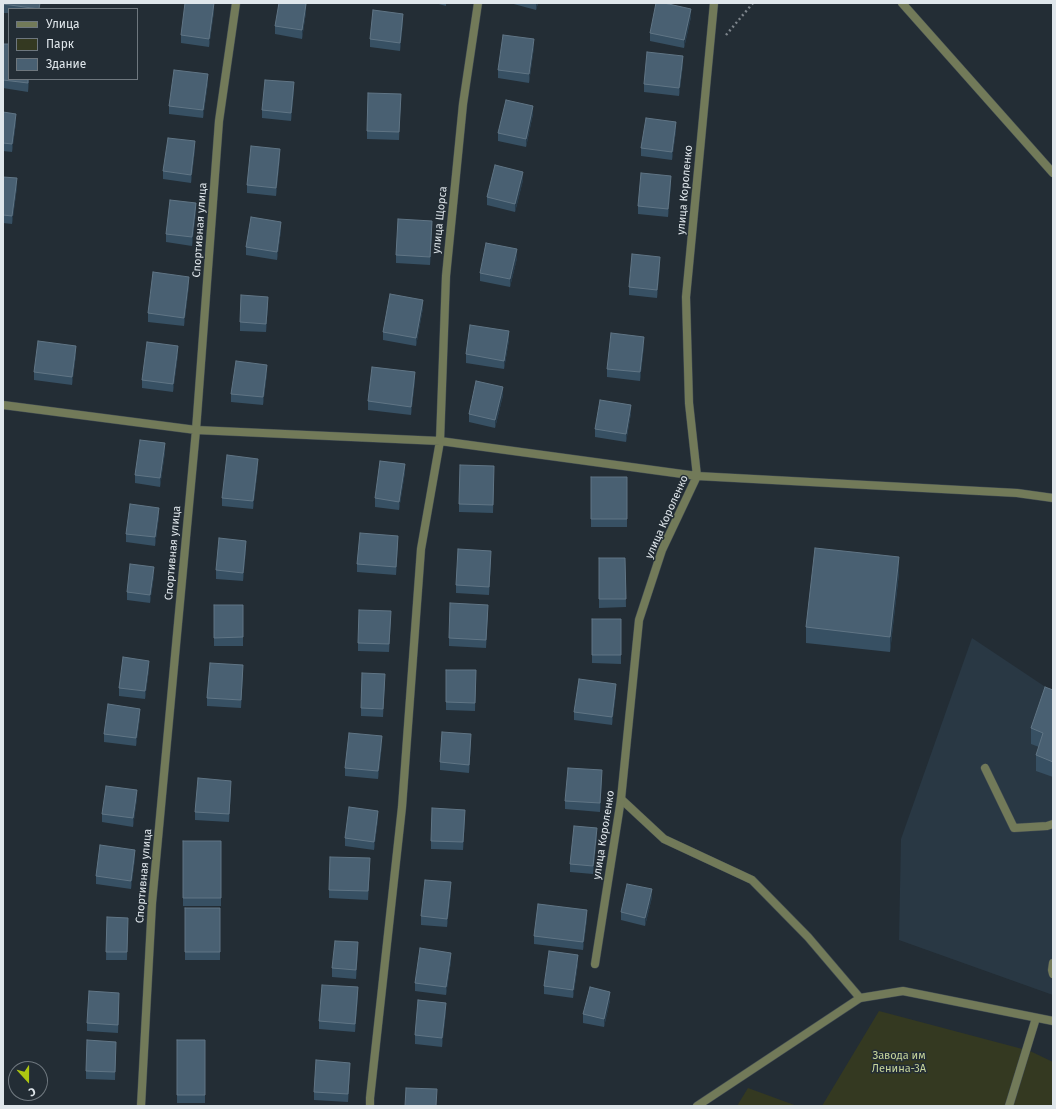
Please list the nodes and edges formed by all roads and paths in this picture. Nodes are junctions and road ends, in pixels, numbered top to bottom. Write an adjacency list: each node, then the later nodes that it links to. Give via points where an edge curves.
1 (236, 3): 9 (street, Спортивная улица, via 218,121)
2 (478, 3): 10 (street, улица Щорса, via 463,104 446,276)
3 (714, 3): 6 (street, улица Короленко)
4 (753, 3): 6 (path)
5 (902, 3): 7 (street)
6 (708, 57): 11 (street, улица Короленко, via 686,297 689,403)
7 (1053, 173)
8 (3, 405): 9 (street)
9 (196, 430): 10 (street); 22 (street, Спортивная улица, via 152,903)
10 (440, 441): 11 (street); 23 (street, улица Щорса, via 421,549 402,807)
11 (697, 476): 12 (street, via 1017,493); 14 (street, улица Короленко, via 662,550 639,620)
12 (1053, 498)
13 (985, 768): 15 (street, via 1014,828)
14 (621, 799): 17 (street, улица Короленко); 19 (street, via 664,839 752,880 808,937)
15 (1053, 824)
16 (1053, 963): 18 (street)
17 (595, 964)
18 (1053, 974)
19 (860, 998): 20 (street, via 904,990); 24 (street)
20 (1036, 1018): 21 (street); 25 (street)
21 (1053, 1021)
22 (141, 1106)
23 (370, 1106)
24 (697, 1106)
25 (1009, 1106)

